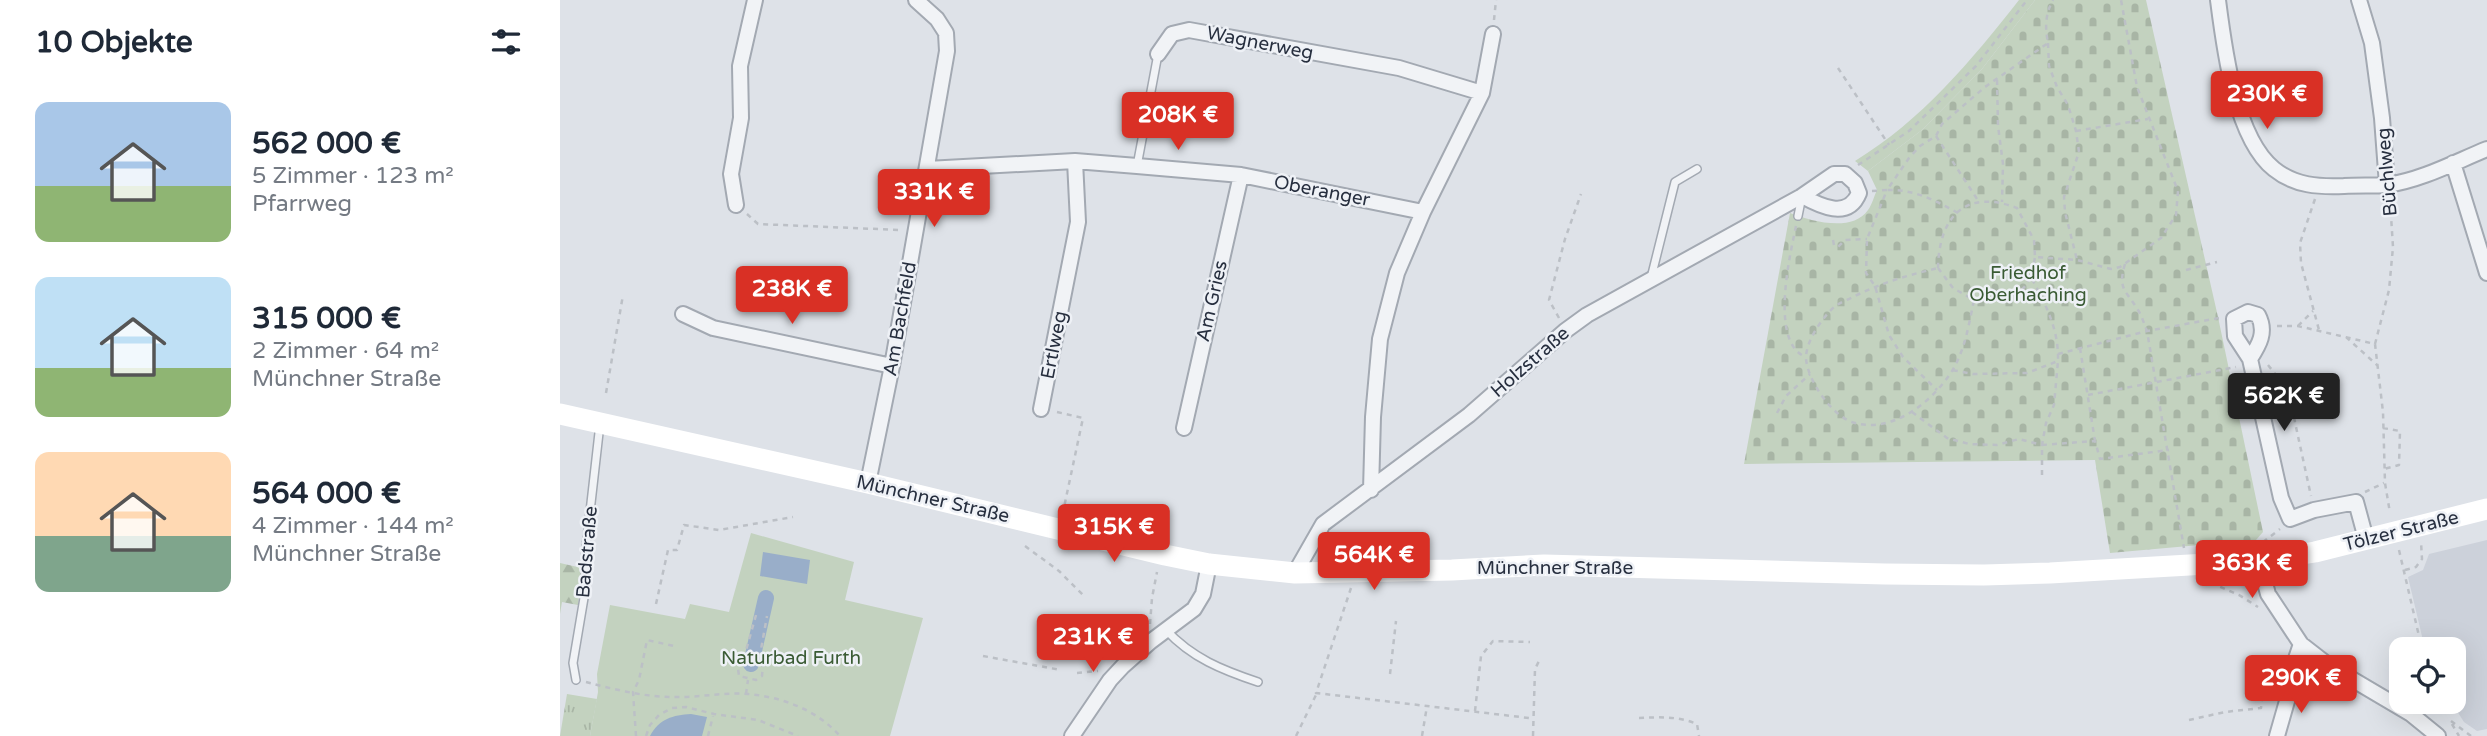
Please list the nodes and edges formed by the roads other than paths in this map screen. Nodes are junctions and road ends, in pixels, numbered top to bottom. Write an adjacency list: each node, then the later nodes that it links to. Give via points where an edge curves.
1 (755, 0): 17 (street, via 740,66 741,118 731,174)
2 (916, 0): 12 (street, Am Bachfeld, via 946,33)
3 (2218, 0): 15 (street, via 2241,117 2253,143 2274,169 2318,188)
4 (2358, 0): 15 (street, Büchlweg, via 2372,43)
5 (1493, 34): 7 (street)
6 (1158, 54): 7 (street, Wagnerweg, via 1172,34 1189,30 1399,68); 11 (lane, Wagnerweg)
7 (1482, 93): 18 (street)
8 (2487, 149): 10 (street)
9 (1075, 161): 11 (street, Oberanger); 12 (street, Oberanger); 25 (street, Ertlweg, via 1078,222)
10 (2453, 163): 15 (street); 20 (street)
11 (1137, 166): 14 (street, Oberanger)
12 (927, 169): 24 (street, Am Bachfeld)
13 (1697, 169): 21 (lane, via 1675,182)
14 (1241, 175): 18 (street, Oberanger); 28 (street, Am Gries)
15 (2387, 184)
16 (1802, 196): 16 (street, Holzstraße, via 1822,207 1846,208 1855,203 1859,193 1845,174 1834,174); 19 (lane); 21 (street, Holzstraße)
17 (736, 205)
18 (1423, 212): 30 (street, via 1397,273 1380,339)
19 (1798, 216)
20 (2487, 272)
21 (1650, 280): 30 (street, Holzstraße, via 1565,331 1469,415)
22 (683, 314): 24 (street, via 713,327)
23 (2250, 362): 23 (street, via 2234,328 2234,320 2248,312 2259,316 2264,325); 32 (street, via 2281,498 2290,519 2356,502)
24 (891, 366): 29 (street, Am Bachfeld)
25 (1041, 408)
26 (560, 414): 27 (main road, Münchner Straße)
27 (600, 424): 29 (main road, Münchner Straße); 40 (lane, Badstraße, via 585,592 573,663)
28 (1184, 428)
29 (868, 484): 35 (main road, Münchner Straße)
30 (1371, 490): 36 (street, Holzstraße, via 1323,524)
31 (2487, 509): 32 (main road, Tölzer Straße)
32 (2365, 539): 33 (main road, Tölzer Straße)
33 (2315, 552): 34 (main road, Münchner Straße)
34 (2260, 553): 36 (main road, Münchner Straße, via 2091,571 1984,575 1544,565); 38 (street, via 2268,594)
35 (1209, 564): 36 (main road, Münchner Straße); 37 (street, via 1203,594 1194,609)
36 (1295, 573)
37 (1165, 630): 41 (lane, via 1182,647 1225,671); 43 (street, via 1110,680)
38 (2301, 644): 39 (street); 42 (street, via 2291,673)
39 (2328, 665): 42 (street, via 2315,681); 45 (street, via 2411,714)
40 (576, 680)
41 (1258, 682)
42 (2296, 684): 44 (street)
43 (1072, 736)
44 (2277, 736)
45 (2438, 736)

